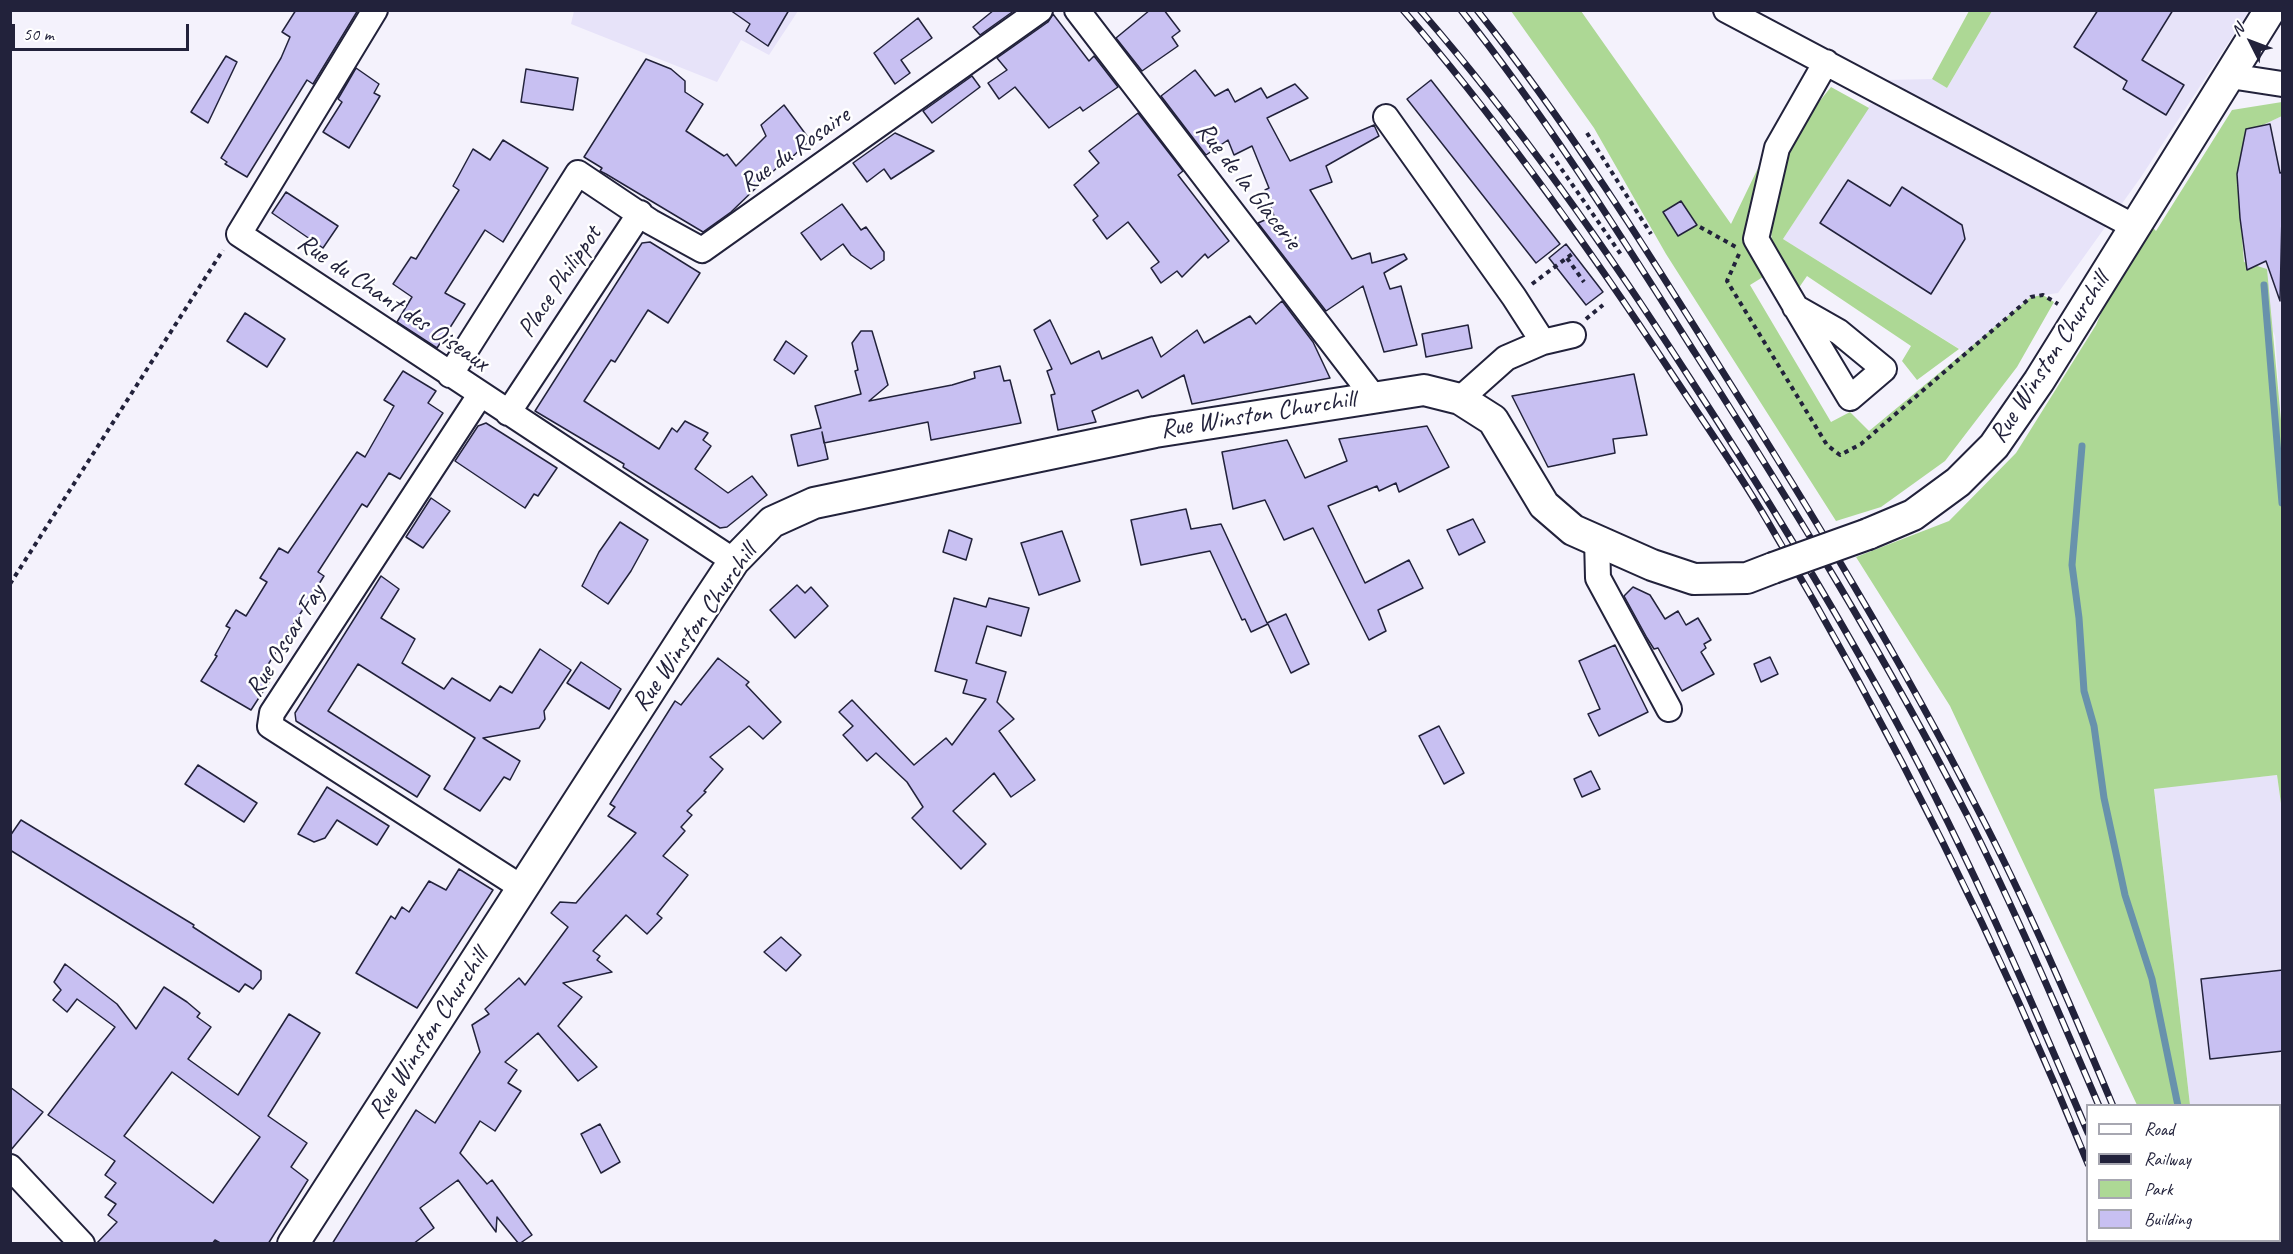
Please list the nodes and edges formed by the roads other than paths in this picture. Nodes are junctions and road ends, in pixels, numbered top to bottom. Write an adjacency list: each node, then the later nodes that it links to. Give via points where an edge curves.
1 (375, 10): 16 (street, Rue du Chant des Oiseaux, via 239,234)
2 (1040, 10): 11 (street, Rue du Rosaire, via 702,250)
3 (1077, 10): 18 (street, Rue de la Glacerie)
4 (1725, 10): 6 (street)
5 (2270, 10): 7 (main road, Rue Winston Churchill)
6 (1826, 62): 12 (street); 13 (street, via 1776,148 1756,239)
7 (2230, 76): 8 (street); 12 (main road, Rue Winston Churchill)
8 (2283, 84)
9 (1386, 117): 15 (street)
10 (578, 173): 11 (street, Rue du Rosaire); 16 (street, Place Philippot)
11 (640, 213): 20 (street, Place Philippot)
12 (2135, 227): 21 (main road, Rue Winston Churchill, bridge, via 1994,446 1958,482 1913,515 1747,578 1694,579 1652,565)
13 (1795, 307)
14 (1573, 336): 15 (street)
15 (1543, 342): 19 (street, via 1506,358)
16 (450, 375): 17 (street, Rue du Chant des Oiseaux)
17 (480, 395): 20 (street, Rue du Chant des Oiseaux); 24 (street, Rue Oscar Fay, via 272,713 270,726)
18 (1373, 396): 19 (main road, Rue Winston Churchill, via 1424,390); 22 (main road, Rue Winston Churchill, via 1155,432 814,503 772,522)
19 (1460, 399): 21 (main road, Rue Winston Churchill, via 1493,420 1544,505 1573,530)
20 (508, 413): 22 (street, Rue du Chant des Oiseaux)
21 (1597, 539): 23 (street, via 1598,578)
22 (734, 561): 24 (main road, Rue Winston Churchill)
23 (1669, 709)
24 (524, 889): 27 (main road, Rue Winston Churchill)
25 (10, 1167): 26 (street)
26 (82, 1244)
27 (293, 1244)

